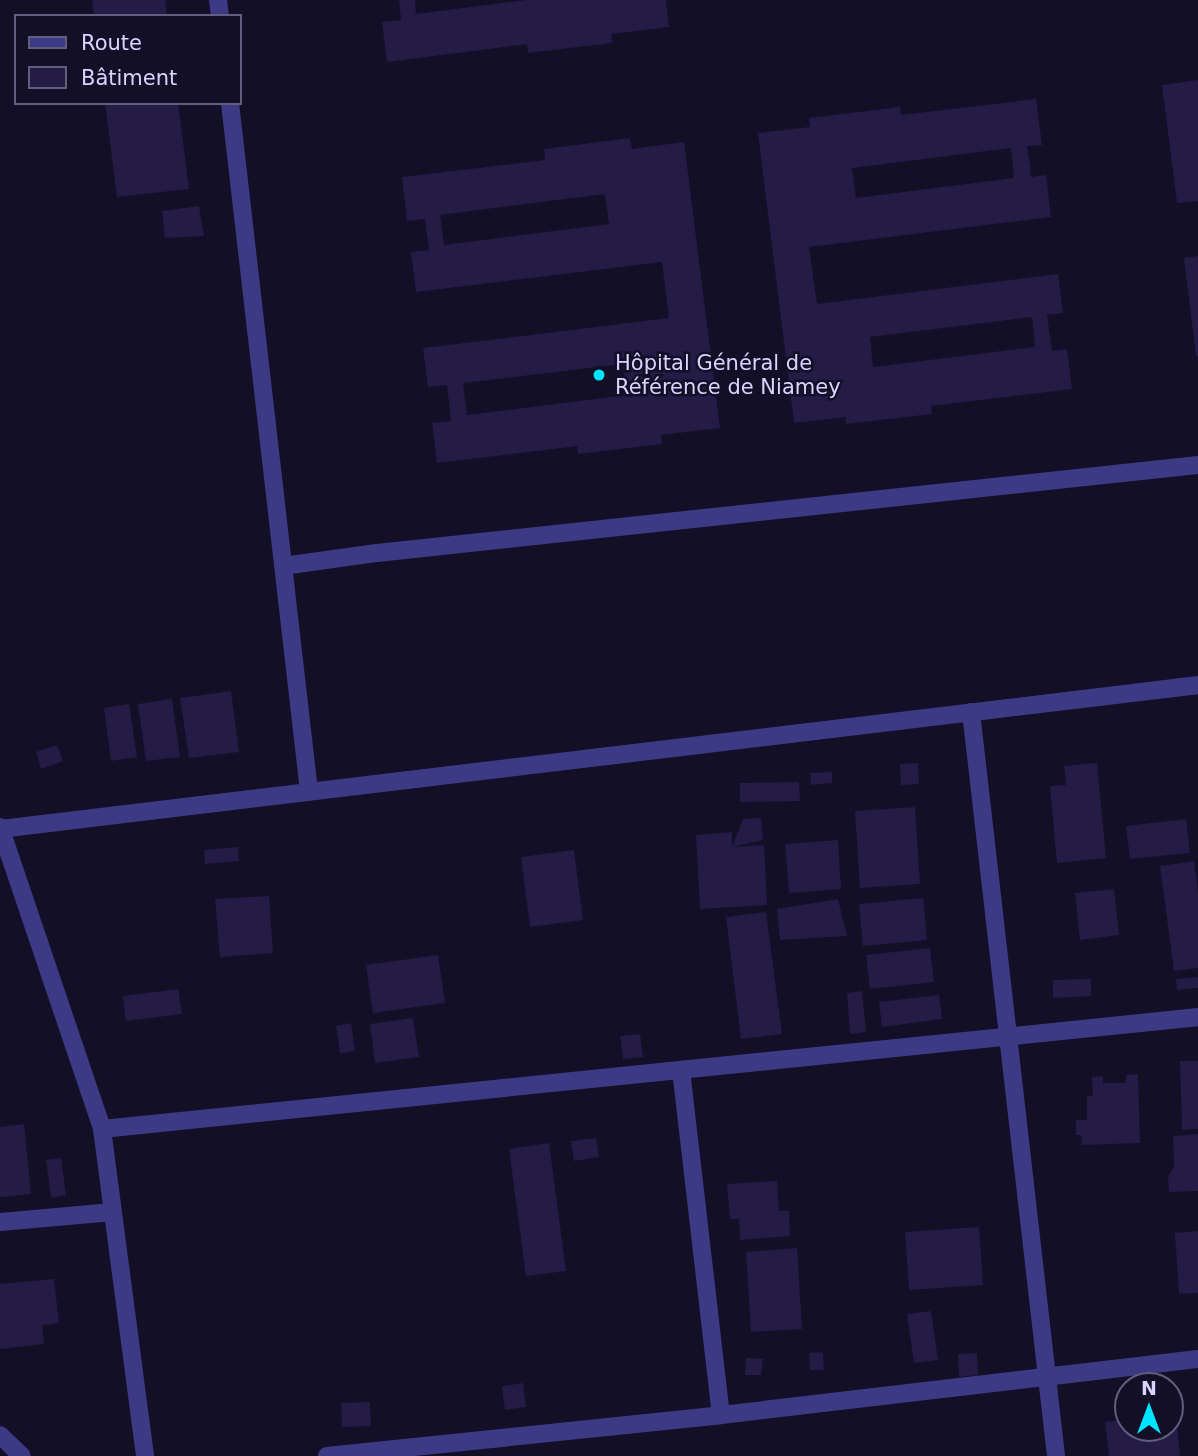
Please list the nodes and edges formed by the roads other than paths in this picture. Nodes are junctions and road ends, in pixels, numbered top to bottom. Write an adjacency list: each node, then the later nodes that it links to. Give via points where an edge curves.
1 (230, 105): 3 (street)
2 (1198, 465): 3 (street)
3 (283, 566): 6 (street)
4 (1198, 685): 5 (street)
5 (971, 712): 6 (street); 9 (street)
6 (309, 791): 7 (street)
7 (0, 828): 11 (street)
8 (1198, 1017): 9 (street)
9 (1008, 1036): 10 (street); 15 (street)
10 (681, 1070): 11 (street); 16 (street)
11 (102, 1129): 12 (street)
12 (113, 1212): 13 (street); 19 (street)
13 (0, 1222)
14 (1198, 1359): 15 (street)
15 (1047, 1377): 16 (street); 21 (street)
16 (721, 1415): 20 (street)
17 (0, 1435): 18 (street)
18 (22, 1456)
19 (145, 1456)
20 (327, 1456)
21 (1056, 1456)

